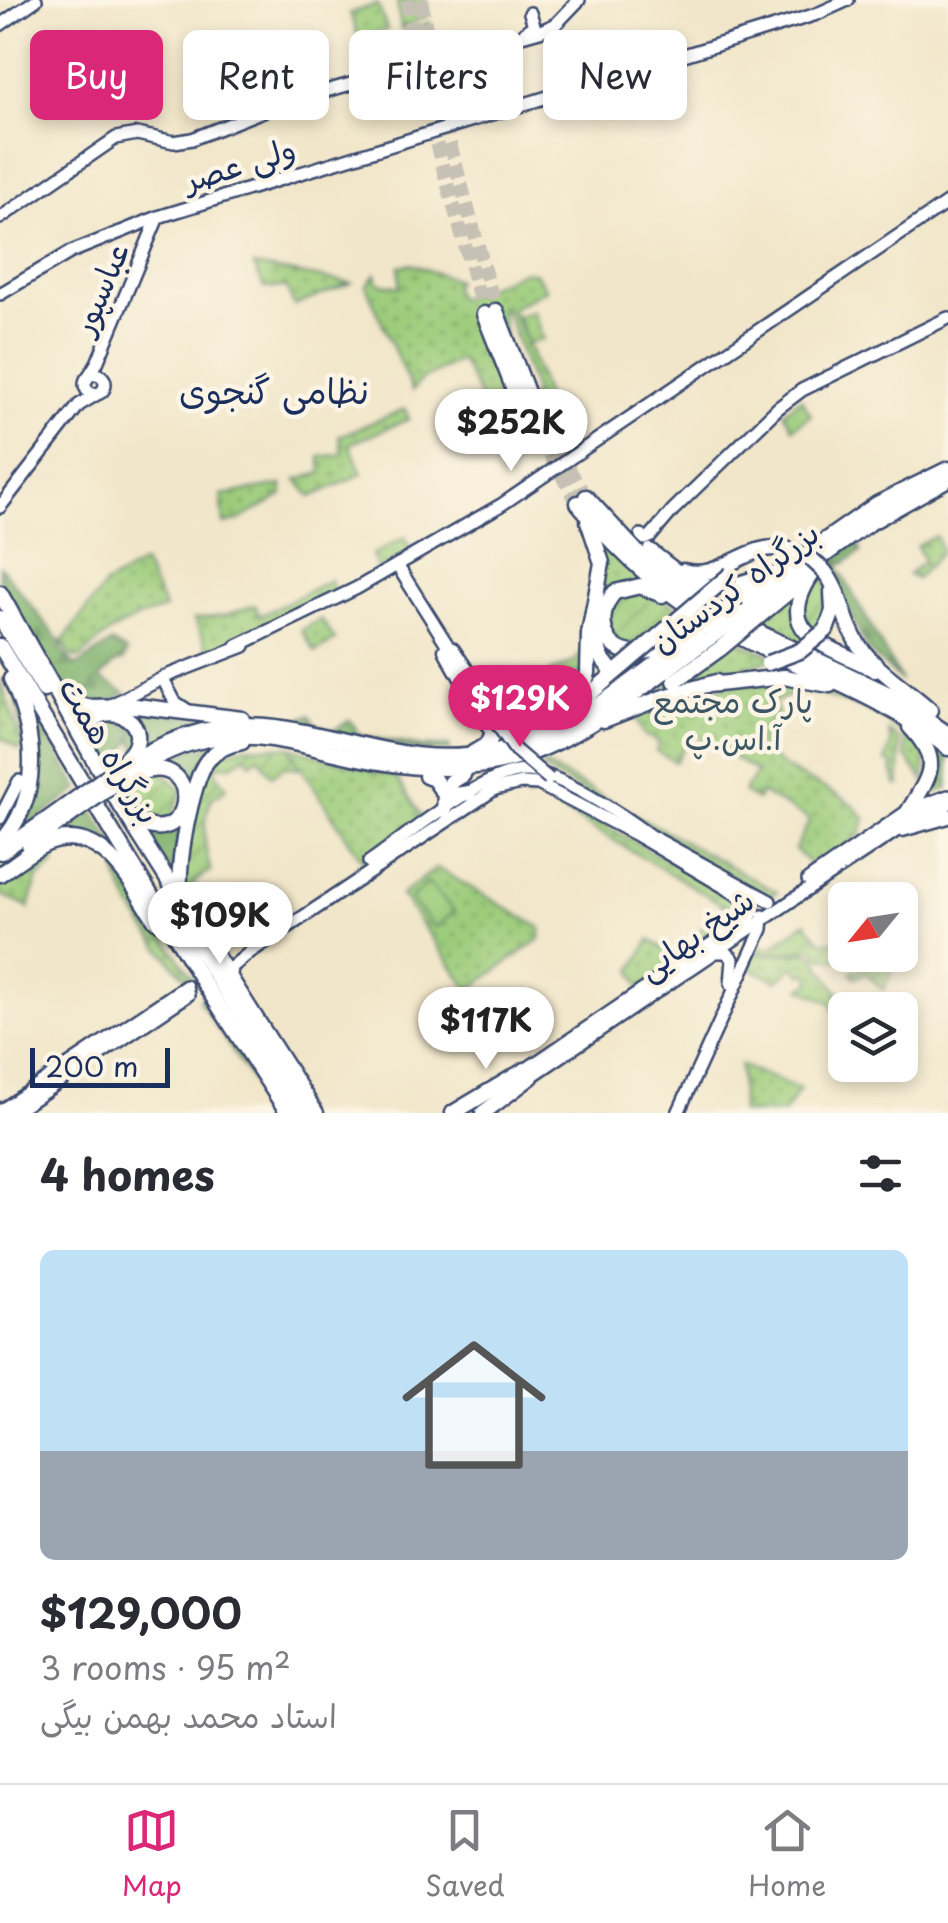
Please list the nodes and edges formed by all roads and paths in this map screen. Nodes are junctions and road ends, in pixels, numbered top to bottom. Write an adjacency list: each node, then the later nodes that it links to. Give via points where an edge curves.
1 (24, 0): 6 (main road)
2 (36, 0): 7 (main road)
3 (579, 0): 8 (main road, via 543,30 283,102 192,140)
4 (848, 0): 11 (main road, ولی عصر)
5 (530, 13): 8 (main road, via 530,30 276,98 191,133 141,128)
6 (0, 16)
7 (0, 25)
8 (120, 134): 10 (main road)
9 (948, 202): 30 (main road, via 543,477)
10 (0, 215)
11 (158, 217): 12 (main road, ولی عصر, via 71,252); 15 (main road, عباسپور)
12 (0, 294)
13 (490, 312): 19 (highway)
14 (948, 318): 25 (main road, via 802,390)
15 (97, 363): 16 (main road); 17 (main road, عباسپور)
16 (102, 376): 17 (main road); 18 (main road, via 105,385)
17 (86, 382): 18 (main road); 22 (main road, عباسپور)
18 (97, 394): 22 (main road, عباسپور, via 79,404)
19 (523, 398)
20 (948, 468): 26 (highway, بزرگراه کردستان)
21 (948, 479): 27 (highway, بزرگراه کردستان)
22 (7, 493): 24 (main road, عباسپور)
23 (582, 500): 29 (highway); 34 (highway, via 601,554); 37 (highway, via 636,565); 56 (highway, via 698,600 887,693)
24 (0, 507)
25 (673, 510)
26 (847, 524): 32 (highway); 35 (highway, بزرگراه کردستان)
27 (868, 524): 31 (highway); 35 (highway, بزرگراه کردستان)
28 (786, 548): 29 (highway, via 756,550 704,574); 31 (highway, bridge, via 808,556); 41 (highway, bridge, via 755,556)
29 (661, 560): 32 (highway, via 712,588)
30 (396, 568): 39 (main road); 44 (main road, via 291,624)
31 (820, 571): 35 (highway); 46 (highway, bridge, via 833,602 826,630 800,652); 47 (highway, via 834,585 858,644); 47 (highway, via 798,596 802,628)
32 (757, 578): 35 (highway)
33 (0, 593): 43 (highway)
34 (594, 605): 41 (highway, via 598,648); 51 (highway, via 586,682)
35 (741, 608): 37 (highway, بزرگراه کردستان, bridge); 37 (highway)
36 (0, 618): 64 (highway, بزرگراه همت)
37 (708, 633): 37 (highway, via 636,654 608,639 602,612 615,592 640,586); 45 (highway); 49 (highway); 54 (highway, بزرگراه کردستان); 62 (highway, بزرگراه کردستان, via 570,723 522,744)
38 (0, 646): 94 (highway, بزرگراه همت)
39 (448, 649): 53 (highway); 67 (main road, bridge, via 515,750)
40 (0, 655): 63 (highway, via 26,719)
41 (617, 668): 51 (highway)
42 (0, 670): 63 (highway)
43 (48, 679): 48 (highway, via 68,702); 58 (highway)
44 (163, 679): 48 (main road); 50 (main road, via 180,707)
45 (675, 681)
46 (708, 684): 49 (highway, via 794,677); 54 (highway)
47 (901, 686): 56 (highway)
48 (107, 707): 50 (highway)
49 (889, 707): 59 (highway); 75 (highway, via 931,758)
50 (191, 712): 52 (highway)
51 (562, 716): 55 (highway)
52 (256, 725): 62 (highway, بزرگراه کردستان, via 412,756); 69 (highway, بزرگراه کردستان, via 176,738 138,756)
53 (496, 725): 55 (highway); 62 (highway, via 490,742)
54 (589, 725): 61 (highway, بزرگراه کردستان)
55 (534, 731): 62 (highway)
56 (948, 732)
57 (271, 738): 60 (highway, بزرگراه کردستان); 69 (highway, بزرگراه کردستان, via 194,742); 88 (highway, via 226,746 200,775 178,876)
58 (88, 748): 64 (highway); 69 (highway); 69 (highway, via 84,732 94,719 112,713 129,719 137,746)
59 (948, 748)
60 (331, 752): 61 (highway, بزرگراه کردستان, via 437,768); 66 (highway, via 366,766)
61 (524, 755): 65 (highway, via 501,768)
62 (468, 756)
63 (32, 761): 82 (highway, via 23,808)
64 (94, 772): 69 (highway); 97 (highway, بزرگراه همت)
65 (463, 775): 66 (highway); 71 (highway, via 449,788)
66 (426, 776): 74 (highway, via 443,790)
67 (550, 778): 70 (main road, via 520,771); 81 (main road); 81 (main road)
68 (20, 782): 79 (main road)
69 (113, 783): 76 (highway, بزرگراه کردستان, bridge); 77 (highway); 77 (highway, via 162,769 186,793 179,817 167,826 147,827)
70 (493, 784): 71 (main road); 81 (main road, via 542,785); 91 (main road)
71 (469, 793): 74 (main road)
72 (948, 796): 75 (main road, شیخ بهایی)
73 (948, 804): 80 (main road, شیخ بهایی)
74 (444, 810): 91 (main road)
75 (909, 810): 87 (main road, شیخ بهایی)
76 (65, 813): 83 (highway, بزرگراه کردستان); 84 (highway, بزرگراه کردستان)
77 (126, 814): 88 (highway)
78 (948, 816): 80 (highway)
79 (0, 818)
80 (902, 828): 87 (main road, شیخ بهایی)
81 (646, 837): 86 (main road)
82 (0, 843)
83 (0, 852)
84 (0, 866)
85 (0, 874): 94 (highway, via 50,843 96,845 112,856)
86 (739, 889): 87 (main road); 89 (main road, via 759,905); 90 (main road, شیخ بهایی, via 745,905 741,923)
87 (774, 905): 89 (main road, شیخ بهایی)
88 (191, 918): 93 (highway)
89 (764, 920): 90 (main road); 92 (main road, شیخ بهایی); 98 (main road)
90 (726, 933): 96 (main road, شیخ بهایی)
91 (241, 954): 93 (main road)
92 (712, 954): 96 (main road, شیخ بهایی); 98 (main road, via 730,955 734,976)
93 (230, 982): 100 (highway)
94 (204, 983): 105 (highway, بزرگراه همت)
95 (185, 991): 101 (main road)
96 (633, 1003): 99 (main road, شیخ بهایی)
97 (233, 1007): 100 (highway); 106 (highway, بزرگراه همت)
98 (710, 1042): 109 (main road)
99 (528, 1074): 103 (highway); 108 (highway)
100 (292, 1078): 107 (highway)
101 (52, 1081): 102 (main road); 104 (main road)
102 (0, 1111)
103 (473, 1111)
104 (13, 1113)
105 (288, 1113)
106 (302, 1113)
107 (316, 1113)
108 (453, 1113)
109 (676, 1113)

